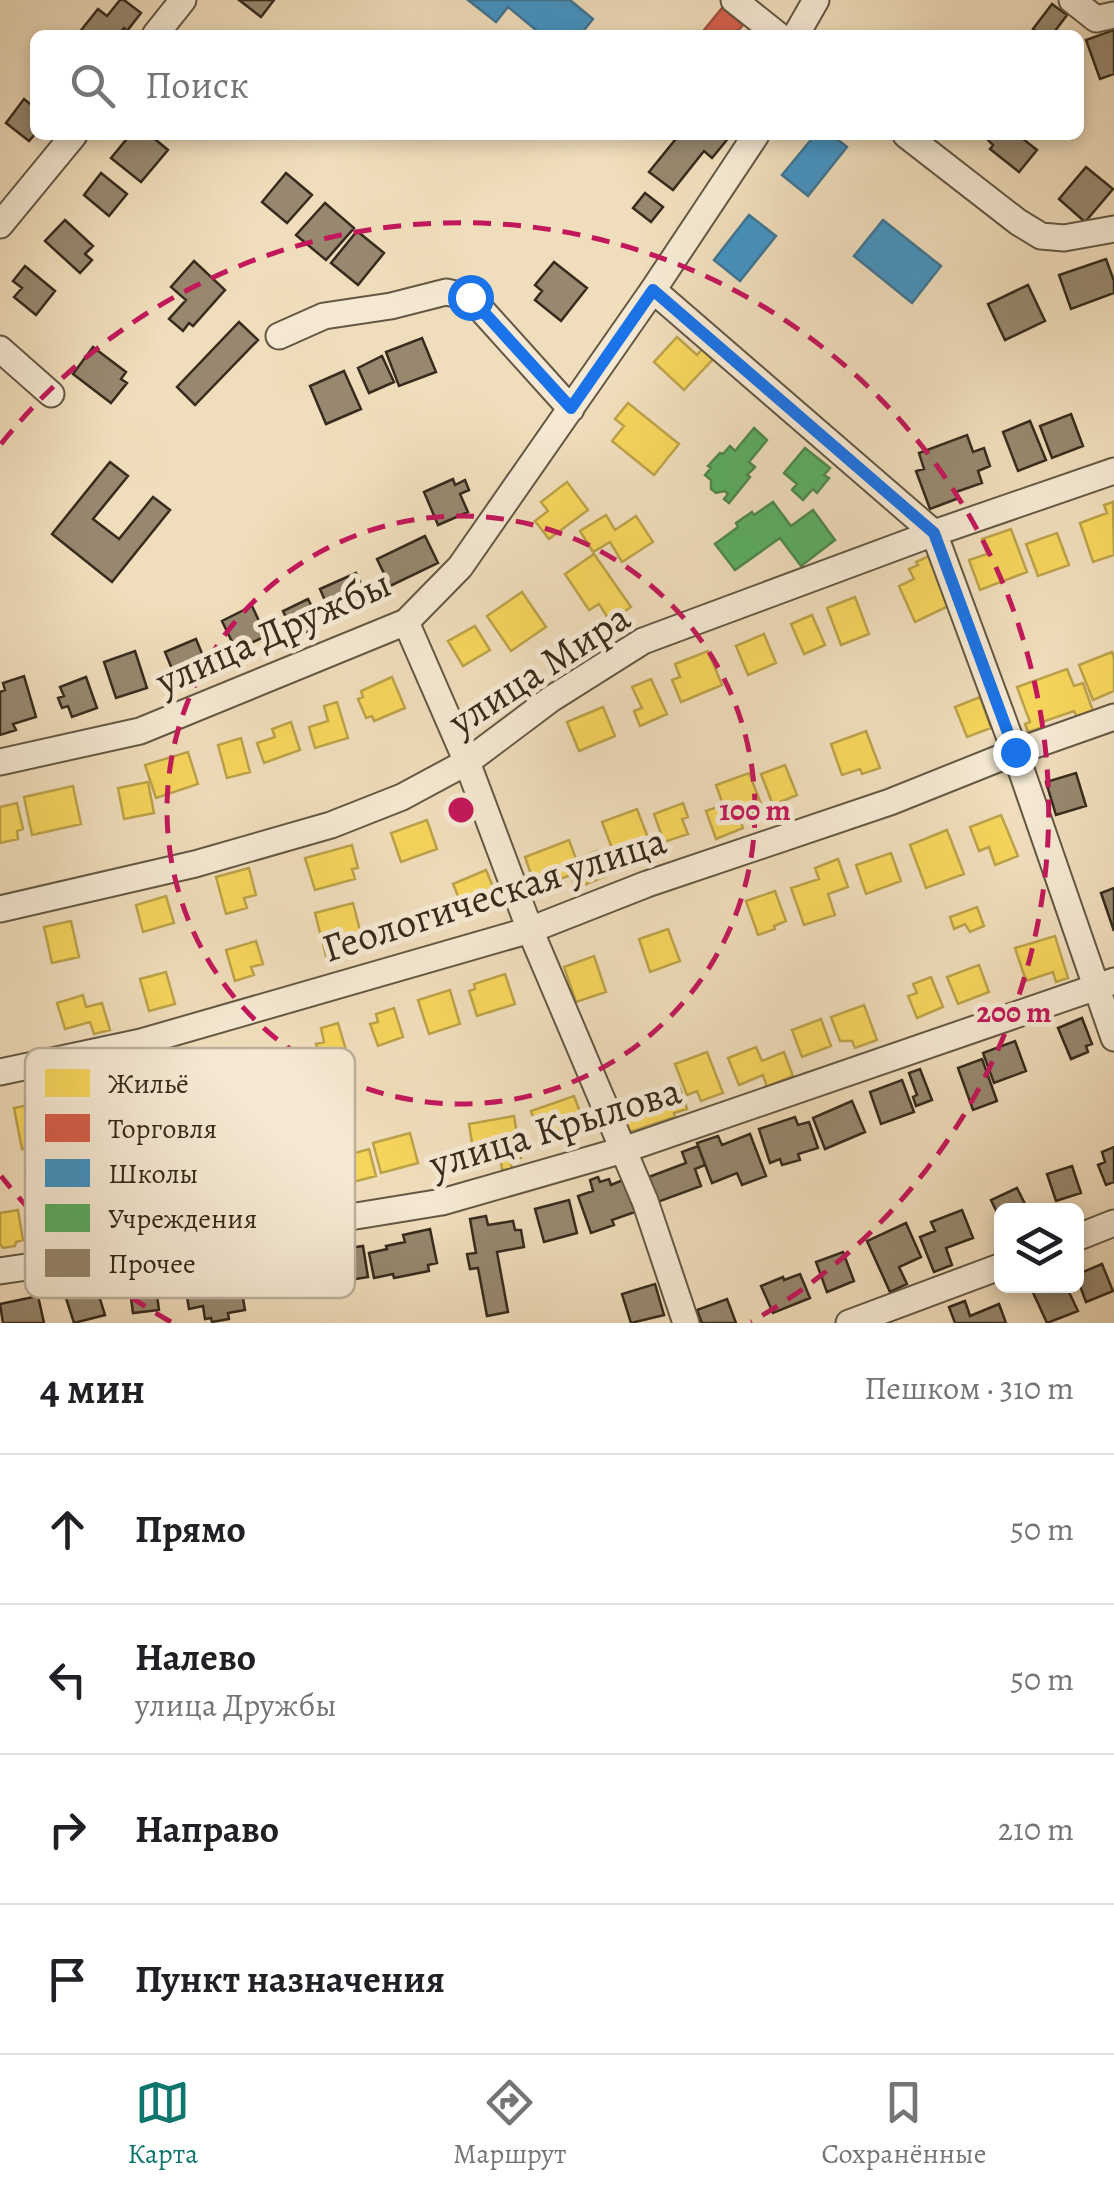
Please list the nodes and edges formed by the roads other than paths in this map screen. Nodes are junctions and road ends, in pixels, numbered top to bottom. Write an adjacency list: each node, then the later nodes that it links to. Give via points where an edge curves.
1 (183, 0): 6 (street)
2 (734, 0): 7 (street)
3 (816, 0): 8 (street)
4 (1072, 0): 5 (street, via 1096,19)
5 (1114, 15)
6 (159, 30)
7 (772, 30)
8 (799, 30)
9 (70, 140): 12 (street)
10 (753, 140): 14 (street, улица Дружбы)
11 (912, 140): 13 (street, via 1041,236)
12 (0, 226)
13 (1114, 230)
14 (653, 290): 18 (street, улица Дружбы); 20 (street)
15 (280, 336): 18 (street, via 324,316 446,292 470,297)
16 (0, 349): 17 (street)
17 (51, 394)
18 (571, 408): 21 (street, улица Дружбы, via 460,567)
19 (1114, 471): 20 (street, улица Мира)
20 (934, 533): 23 (street); 25 (street, улица Мира, via 643,641 551,698)
21 (406, 622): 24 (street, улица Дружбы, via 140,731); 25 (street)
22 (1114, 717): 23 (street, Геологическая улица)
23 (1015, 752): 27 (street, Геологическая улица); 28 (street)
24 (0, 762)
25 (467, 762): 26 (street, улица Мира, via 402,798 331,825); 27 (street)
26 (0, 909)
27 (530, 930): 30 (street, Геологическая улица); 33 (street)
28 (1106, 984): 29 (street); 33 (street, улица Крылова)
29 (1114, 1038)
30 (114, 1048)
31 (25, 1067): 32 (street, Геологическая улица)
32 (0, 1072)
33 (623, 1150): 34 (street, улица Крылова, via 442,1202); 40 (street)
34 (355, 1216)
35 (1114, 1224): 36 (street)
36 (1084, 1235)
37 (25, 1267): 39 (street, улица Крылова)
38 (994, 1269): 41 (street)
39 (0, 1271)
40 (686, 1323)
41 (849, 1323)

